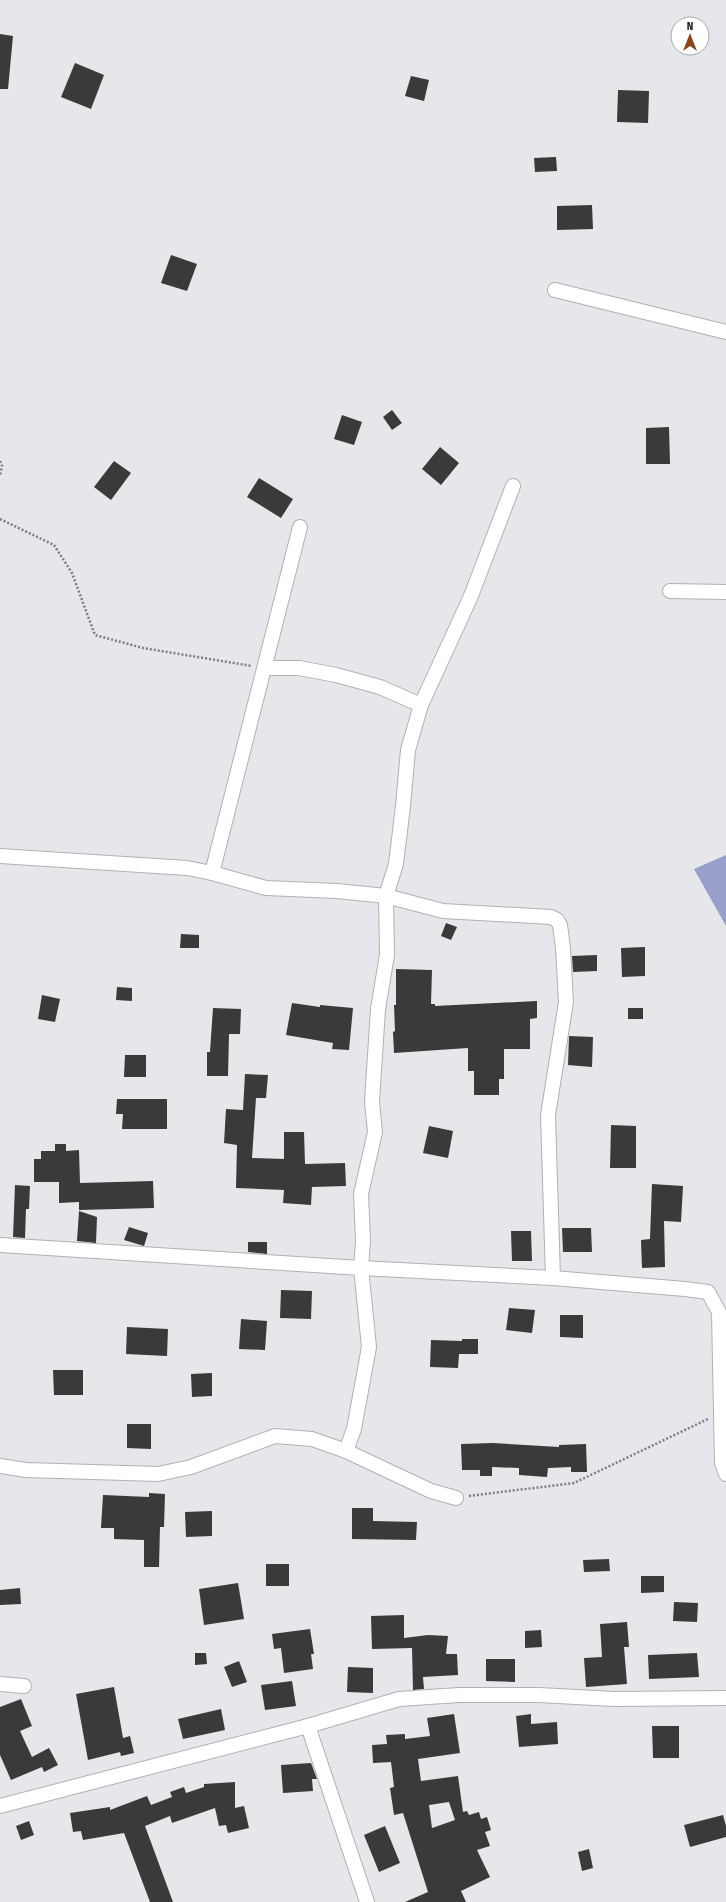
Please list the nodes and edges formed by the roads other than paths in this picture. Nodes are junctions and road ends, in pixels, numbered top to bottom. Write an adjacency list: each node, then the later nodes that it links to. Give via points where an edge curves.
1 (555, 290): 2 (street)
2 (726, 332)
3 (513, 486): 8 (street, via 471,596)
4 (300, 527): 7 (street)
5 (670, 591): 6 (street)
6 (726, 592)
7 (265, 668): 8 (street, via 299,668 336,676 380,687); 10 (street)
8 (421, 705): 11 (street, via 408,750 396,864)
9 (0, 856): 10 (street, via 187,868)
10 (212, 873): 11 (street, via 266,888)
11 (386, 896): 13 (street, via 387,955 378,1009 372,1102 374,1132 361,1194); 14 (street, via 444,911 551,917 560,925 566,1002 548,1115)
12 (0, 1245): 13 (street)
13 (361, 1268): 14 (street); 15 (street, via 368,1347 354,1429)
14 (553, 1278): 17 (street, via 708,1292 719,1312 722,1463)
15 (346, 1451): 16 (street, via 312,1439 274,1436 191,1467 158,1474 26,1470); 18 (street, via 431,1491)
16 (0, 1466)
17 (726, 1474)
18 (456, 1498)
19 (0, 1684): 20 (street)
20 (24, 1686)
21 (726, 1698): 22 (street, via 459,1695 399,1699)
22 (308, 1726): 23 (street); 24 (street)
23 (0, 1806)
24 (367, 1902)

